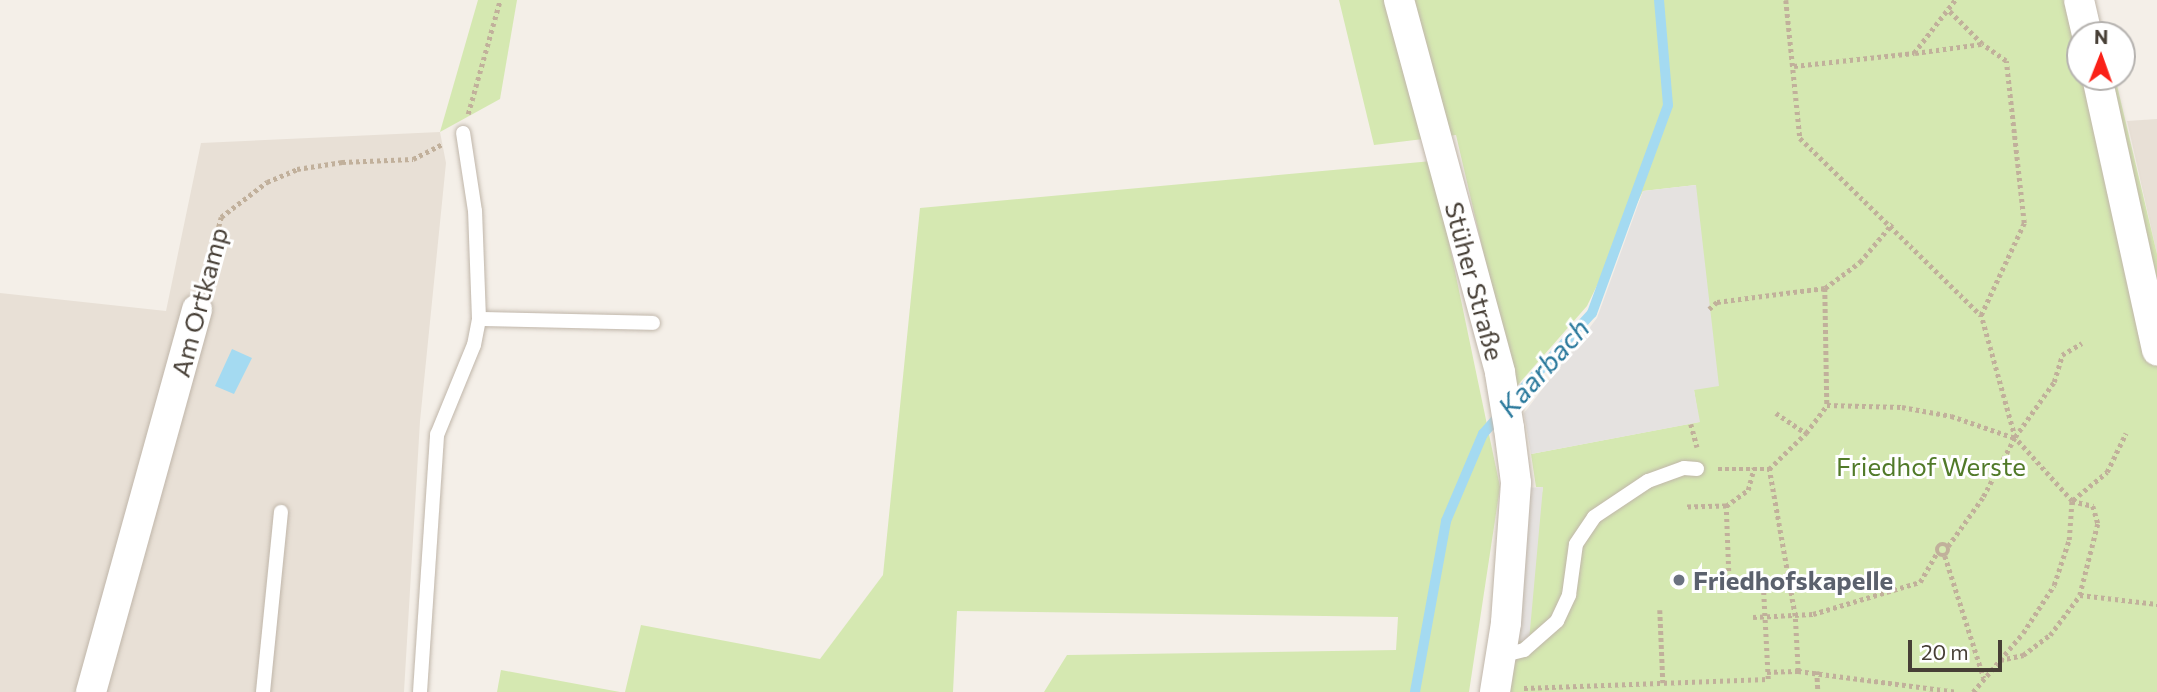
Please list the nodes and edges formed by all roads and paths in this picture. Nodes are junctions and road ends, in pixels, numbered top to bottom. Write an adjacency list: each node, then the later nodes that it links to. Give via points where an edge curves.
1 (500, 0): 12 (path)
2 (1399, 0): 46 (street, Stüher Straße, via 1500,373 1509,428 1516,483)
3 (1786, 0): 10 (path)
4 (1955, 0): 6 (path)
5 (2078, 0): 7 (street)
6 (1948, 10): 8 (path); 9 (path)
7 (2083, 21)
8 (1982, 44): 9 (path); 17 (path, via 2006,61 2024,223)
9 (1914, 53): 10 (path)
10 (1794, 66): 13 (path, via 1800,138)
11 (2099, 91): 19 (street)
12 (463, 133): 15 (path, Am Ortkamp, via 413,159 297,169 247,195 221,216); 18 (lane, via 475,211)
13 (1892, 224): 14 (path, via 1860,262); 17 (path)
14 (1825, 288): 16 (path, via 1717,302); 23 (path)
15 (197, 309): 54 (street, Am Ortkamp)
16 (1709, 309)
17 (1981, 315): 28 (path)
18 (480, 319): 20 (lane); 56 (lane, via 437,435)
19 (2153, 320): 22 (street)
20 (653, 323)
21 (2082, 343): 28 (path, via 2062,355 2054,382)
22 (2157, 351)
23 (1827, 405): 26 (path); 28 (path, via 1951,416)
24 (1776, 412): 26 (path)
25 (1690, 424): 29 (path)
26 (1806, 433): 32 (path)
27 (2126, 433): 33 (path, via 2107,472)
28 (2015, 438): 33 (path); 37 (path, via 1983,498)
29 (1695, 439)
30 (1754, 468): 31 (path); 32 (path); 34 (path, via 1748,490)
31 (1698, 469): 46 (lane, via 1684,468 1648,481 1594,517 1576,544 1569,595 1557,621 1524,650)
32 (1769, 469): 43 (path)
33 (2072, 501): 40 (path, via 2093,506 2098,524); 47 (path, via 2069,540 2054,585 2023,633)
34 (1726, 506): 35 (path); 45 (path, via 1729,585 1763,584)
35 (1686, 507)
36 (281, 512): 55 (lane)
37 (1948, 547): 38 (path, via 1940,544); 39 (path)
38 (1937, 552): 39 (path); 43 (path, via 1920,582)
39 (1945, 556): 51 (path)
40 (2080, 595): 41 (path); 47 (path, via 2050,635 2023,655)
41 (2157, 604)
42 (1660, 610): 52 (path)
43 (1795, 616): 45 (path); 48 (path)
44 (1753, 617): 45 (path)
45 (1765, 617): 50 (path)
46 (1500, 656): 57 (street, Stüher Straße)
47 (1998, 660): 51 (path)
48 (1798, 671): 49 (path); 50 (path)
49 (1816, 671): 58 (path); 59 (path)
50 (1767, 672): 52 (path, via 1768,680)
51 (1984, 678): 60 (path)
52 (1663, 683): 53 (path)
53 (1539, 688)
54 (91, 692)
55 (263, 692)
56 (420, 692)
57 (1495, 692)
58 (1817, 692)
59 (1958, 692)
60 (1973, 692)

